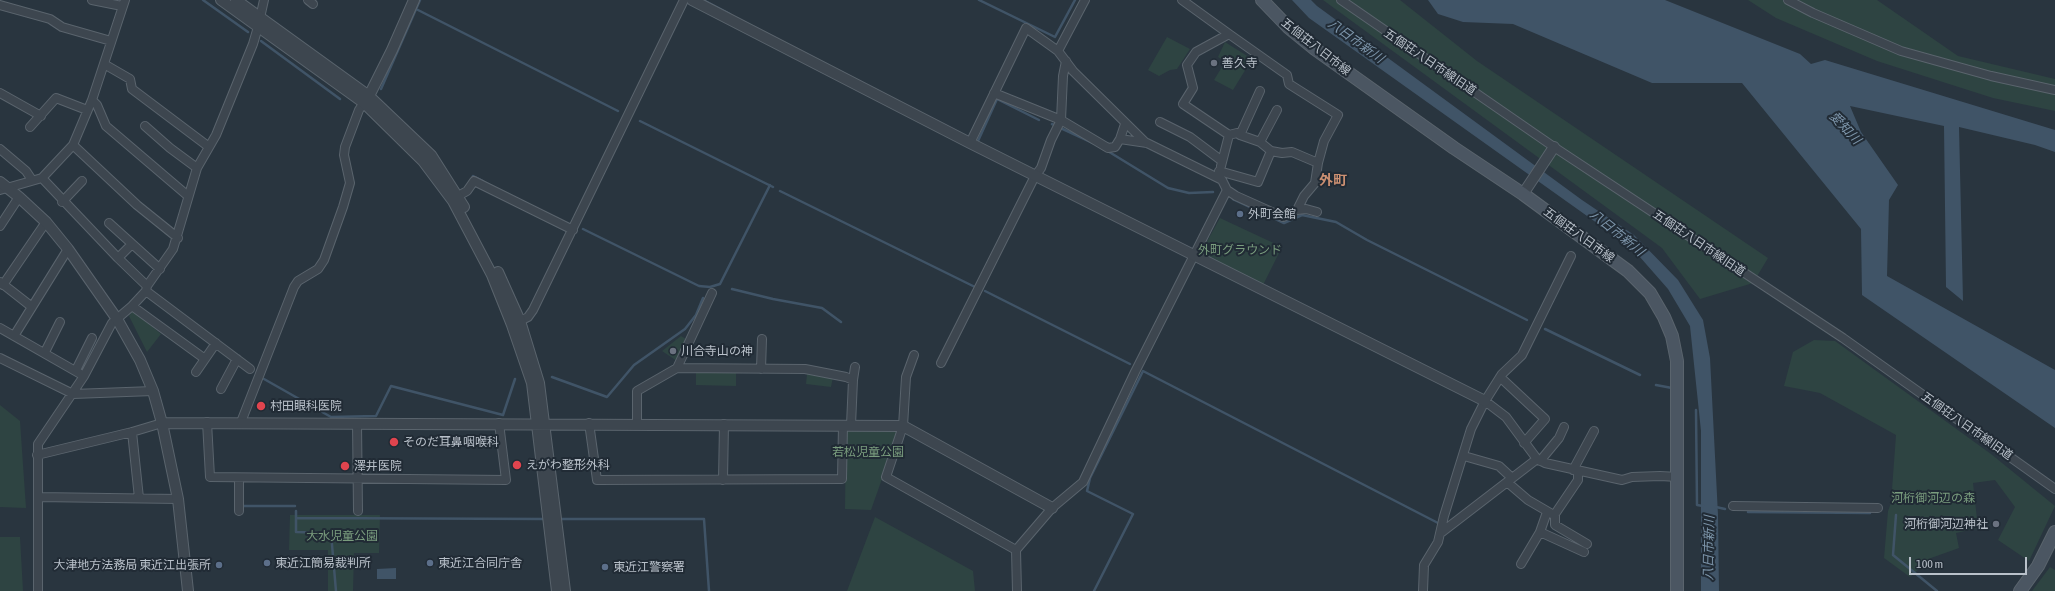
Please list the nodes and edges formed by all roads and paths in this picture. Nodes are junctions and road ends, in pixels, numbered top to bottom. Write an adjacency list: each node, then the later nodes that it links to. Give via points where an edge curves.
1 (92, 0): 13 (street)
2 (221, 0): 15 (street)
3 (236, 0): 15 (street)
4 (264, 0): 15 (street)
5 (414, 0): 25 (street, via 392,50)
6 (684, 0): 67 (street)
7 (692, 0): 39 (street)
8 (1085, 0): 18 (street)
9 (1182, 0): 16 (street)
10 (1262, 0): 57 (main road, 五個荘八日市線, via 1288,27 1315,49 1454,148)
11 (1341, 0): 44 (street, 五個荘八日市線旧道)
12 (1788, 0): 21 (street, via 1901,51 1991,76)
13 (124, 3): 17 (street)
14 (0, 5): 17 (street, via 50,19 62,27)
15 (259, 22): 25 (street); 42 (street, via 243,70)
16 (1229, 34): 35 (street, via 1196,52 1187,65 1193,88 1183,104); 47 (street, via 1286,75 1289,84 1338,115 1324,141)
17 (111, 41): 20 (street)
18 (1058, 52): 19 (street); 24 (street, via 1026,28)
19 (1066, 61): 30 (street); 32 (street)
20 (104, 64): 26 (street); 42 (street, via 130,79 132,89)
21 (2055, 90)
22 (1260, 91): 36 (street)
23 (0, 93): 29 (street)
24 (994, 93): 30 (street); 39 (street)
25 (366, 99): 59 (street, via 431,155); 108 (street, via 357,114 345,147 344,155 350,183 324,260 318,269 298,281 294,287); 112 (street, via 423,161 453,201 476,242 512,324 532,383)
26 (92, 100): 27 (street); 58 (street, via 97,105 106,126)
27 (87, 110): 29 (street, via 56,98); 41 (street)
28 (1277, 110): 38 (street)
29 (41, 116): 34 (street)
30 (1061, 120): 37 (street, via 1108,148 1115,147); 50 (street, via 1041,168)
31 (1160, 122): 46 (street, via 1190,137)
32 (1125, 124): 37 (street); 40 (street)
33 (145, 126): 48 (street)
34 (30, 127)
35 (1229, 135): 36 (street); 46 (street)
36 (1240, 135): 38 (street)
37 (1120, 138): 40 (street)
38 (1260, 142): 45 (street)
39 (970, 143): 50 (street)
40 (1147, 144): 53 (street)
41 (73, 145): 51 (street); 68 (street, via 137,205)
42 (209, 147): 48 (street)
43 (0, 149): 52 (street, via 26,170)
44 (1552, 150): 57 (street); 131 (street, 五個荘八日市線旧道, via 1843,338)
45 (1271, 151): 47 (street, via 1292,152); 49 (street, via 1258,182)
46 (1222, 161): 49 (street)
47 (1318, 163): 62 (street, via 1315,183)
48 (197, 168): 58 (street)
49 (1219, 171): 53 (street)
50 (1035, 176): 71 (street); 93 (street)
51 (42, 178): 52 (street); 61 (street)
52 (32, 180): 55 (street)
53 (1222, 180): 56 (street)
54 (82, 181): 61 (street)
55 (3, 187): 60 (street)
56 (1227, 190): 62 (street, via 1244,201 1283,217); 71 (street)
57 (1525, 191): 126 (main road, 五個荘八日市線, via 1628,271 1650,293 1664,317 1672,336 1677,361)
58 (188, 196): 68 (street)
59 (458, 196): 67 (street, via 468,191 474,181); 81 (street)
60 (19, 197): 64 (street); 66 (street)
61 (62, 202): 73 (street)
62 (1297, 210): 63 (street)
63 (1317, 212)
64 (46, 222): 70 (street); 75 (street)
65 (109, 223): 69 (street)
66 (0, 226)
67 (572, 230): 81 (street, via 533,310 528,317)
68 (178, 238): 74 (street)
69 (132, 244): 73 (street); 74 (street)
70 (68, 249): 79 (street); 80 (street)
71 (1194, 255): 106 (street); 136 (street, via 1083,482)
72 (1570, 256): 101 (street, via 1522,355)
73 (118, 258): 76 (street)
74 (160, 270): 76 (street)
75 (1, 283): 79 (street)
76 (147, 288): 78 (street); 87 (street)
77 (712, 293): 96 (street)
78 (132, 306): 80 (street); 91 (street)
79 (32, 307): 84 (street)
80 (117, 319): 100 (street, via 112,323); 104 (street, via 140,360)
81 (520, 321): 112 (street, via 539,383)
82 (60, 322): 88 (street)
83 (0, 328): 84 (street)
84 (14, 336): 88 (street)
85 (92, 338): 98 (street)
86 (762, 339): 97 (street)
87 (216, 343): 91 (street); 92 (street)
88 (45, 352): 98 (street)
89 (914, 355): 117 (street, via 906,377)
90 (0, 358): 105 (street)
91 (205, 359): 99 (street)
92 (237, 360): 95 (street); 103 (street)
93 (941, 363)
94 (855, 367): 102 (street)
95 (250, 368)
96 (677, 368): 97 (street); 115 (street, via 637,391)
97 (762, 369): 102 (street, via 805,369)
98 (76, 370): 100 (street)
99 (196, 372)
100 (84, 376): 105 (street)
101 (1500, 377): 106 (street); 121 (street, via 1545,418)
102 (853, 380): 116 (street)
103 (221, 389)
104 (153, 391): 105 (street); 109 (street)
105 (73, 394): 122 (street, via 38,444)
106 (1485, 401): 121 (street, via 1506,417); 123 (street, via 1471,429)
107 (206, 422): 108 (street); 109 (street); 127 (street, via 210,477)
108 (241, 422): 110 (street)
109 (162, 423): 120 (street); 134 (street)
110 (357, 423): 111 (street); 128 (street)
111 (499, 423): 112 (street); 128 (street, via 506,480)
112 (541, 424): 113 (street); 150 (street); 151 (street)
113 (589, 424): 115 (street); 129 (street, via 597,480)
114 (724, 424): 115 (street); 116 (street); 129 (street)
115 (637, 425)
116 (847, 425): 117 (street); 129 (street, via 842,479)
117 (903, 426): 136 (street); 145 (street, via 886,477)
118 (1564, 427): 124 (street, via 1559,438)
119 (1594, 431): 125 (street)
120 (132, 432): 122 (street); 133 (street)
121 (1524, 443): 124 (street)
122 (37, 455): 132 (street)
123 (1464, 456): 130 (street, via 1499,466); 141 (street, via 1444,516)
124 (1538, 460): 125 (street); 130 (street)
125 (1576, 471): 126 (street, via 1622,480 1632,477); 140 (street, via 1578,480)
126 (1678, 477): 154 (main road, 五個荘八日市線)
127 (239, 478): 128 (street); 138 (street)
128 (357, 479): 139 (street)
129 (723, 480)
130 (1510, 480): 140 (street, via 1528,500); 141 (street)
131 (2055, 489)
132 (38, 497): 133 (street); 148 (street)
133 (139, 498): 134 (street)
134 (178, 499): 149 (street)
135 (1733, 506): 137 (street)
136 (1052, 508): 145 (street)
137 (1878, 508)
138 (239, 511)
139 (358, 512)
140 (1551, 513): 142 (street); 144 (street, via 1556,525)
141 (1442, 532): 153 (street, via 1424,565)
142 (1540, 532): 146 (street); 147 (street)
143 (2055, 532): 155 (main road, via 2038,566)
144 (1587, 544)
145 (1016, 550): 152 (street)
146 (1584, 552)
147 (1521, 564)
148 (38, 591)
149 (188, 591)
150 (557, 591)
151 (565, 591)
152 (1017, 591)
153 (1423, 591)
154 (1677, 591)
155 (2020, 591)

